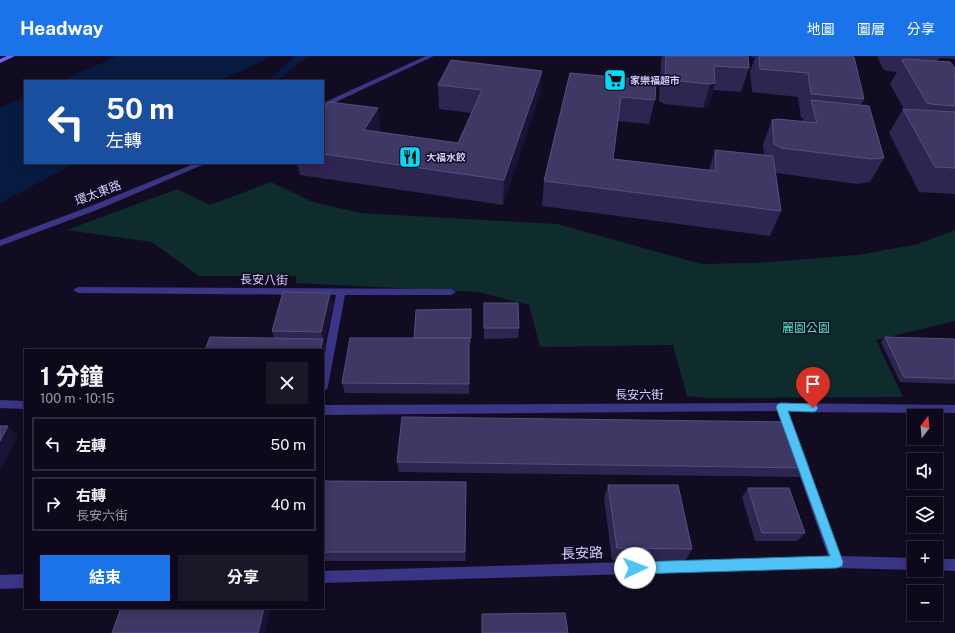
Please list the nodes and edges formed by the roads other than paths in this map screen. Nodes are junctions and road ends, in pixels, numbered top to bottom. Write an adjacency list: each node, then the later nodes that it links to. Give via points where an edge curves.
1 (12, 56): 3 (street)
2 (431, 56): 4 (street)
3 (0, 61)
4 (324, 106)
5 (201, 164): 6 (street, 環太東路)
6 (0, 243)
7 (78, 290): 9 (street, 長安八街)
8 (451, 292): 9 (street, 長安八街)
9 (341, 293): 10 (street)
10 (324, 381)
11 (0, 404): 12 (street)
12 (24, 405)
13 (781, 407): 14 (street, 長安六街); 15 (street, 長安六街); 16 (street)
14 (324, 410)
15 (955, 410)
16 (837, 562): 17 (street, 長安路); 20 (street, 長安路)
17 (907, 564)
18 (943, 565): 19 (street)
19 (955, 566)
20 (324, 577)
21 (24, 581): 22 (street)
22 (0, 582)

